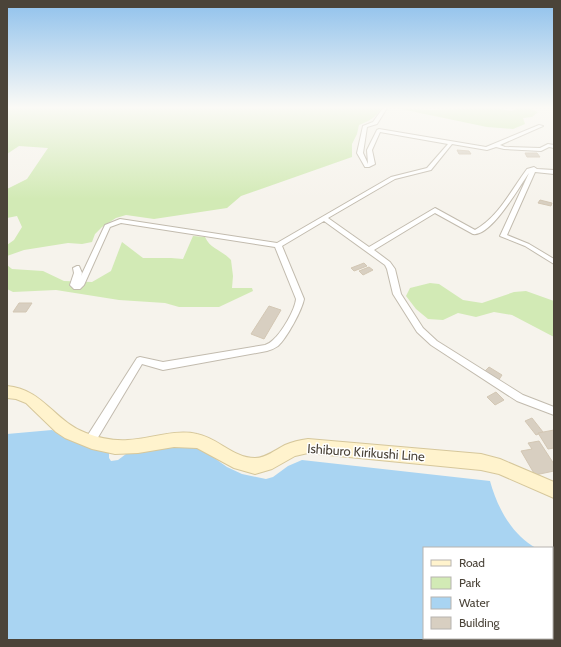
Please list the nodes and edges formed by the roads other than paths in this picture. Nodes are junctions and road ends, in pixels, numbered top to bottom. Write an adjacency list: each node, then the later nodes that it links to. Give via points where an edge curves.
1 (363, 138): 2 (street, via 360,153 367,166 372,164 369,159 370,149)
2 (375, 138)
3 (421, 138): 5 (street)
4 (513, 138): 7 (street)
5 (450, 144): 7 (street, via 487,149); 10 (street, via 429,169 393,178)
6 (553, 145): 7 (street, via 541,150)
7 (495, 146)
8 (534, 169): 9 (street); 12 (street, via 529,170 517,184 497,216 482,230 475,233 435,210); 13 (street, via 503,236 527,245)
9 (554, 172)
10 (324, 218): 11 (street); 12 (street)
11 (278, 244): 14 (street, via 120,221 108,226 77,287 74,285); 17 (street, via 300,299 299,306 276,343 245,353 163,366 140,360)
12 (369, 250): 16 (street, via 392,269 398,294 420,330 434,343 520,398)
13 (554, 262)
14 (77, 268)
15 (7, 392): 17 (main road, Ishiburo Kirikushi Line, via 22,394 31,399 61,427)
16 (554, 411)
17 (90, 441): 18 (main road, Ishiburo Kirikushi Line, via 105,446 126,447 183,440 198,441 240,463 255,466 272,462 296,448 308,446 481,462 493,464 538,486)
18 (554, 490)

